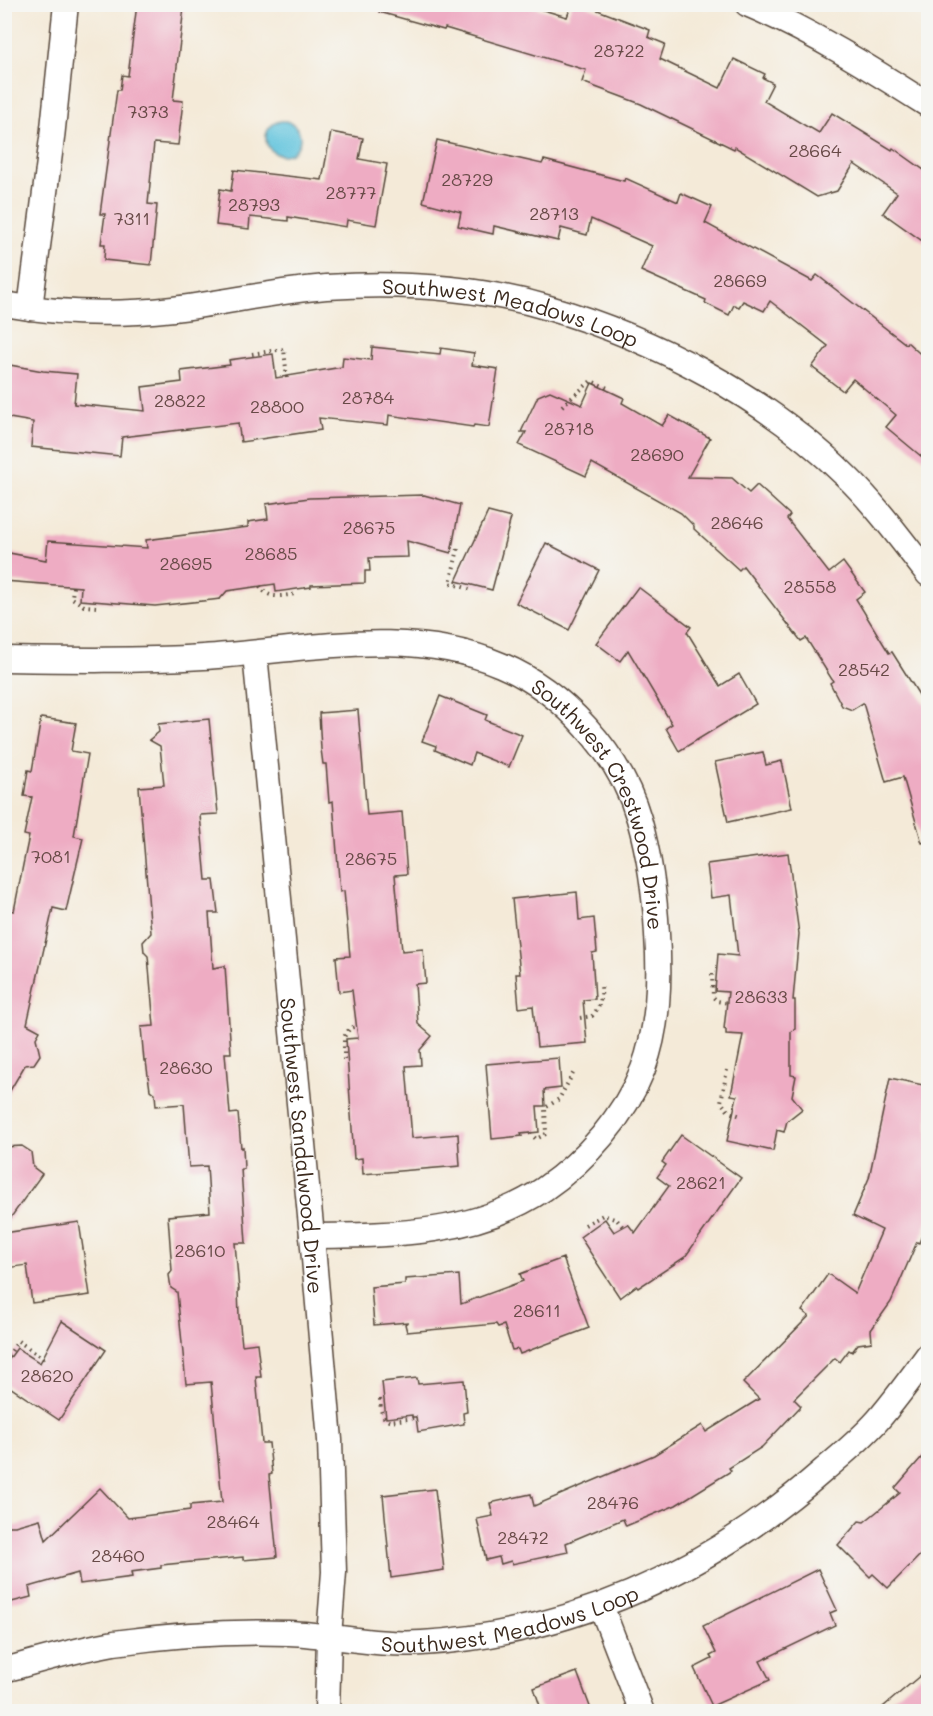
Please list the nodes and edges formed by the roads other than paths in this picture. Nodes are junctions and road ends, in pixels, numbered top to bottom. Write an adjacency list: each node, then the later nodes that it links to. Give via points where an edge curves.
1 (66, 4): 5 (street)
2 (747, 4): 3 (street, via 866,64)
3 (928, 105)
4 (4, 304): 5 (street, Southwest Meadows Loop)
5 (30, 308): 6 (street, Southwest Meadows Loop, via 139,312 319,288 382,285 435,287 548,307 631,338 700,371 791,428 847,476)
6 (928, 574)
7 (255, 654): 8 (street, Southwest Crestwood Drive, via 151,660); 9 (street, Southwest Sandalwood Drive); 9 (street, Southwest Crestwood Drive, via 338,643 405,644 472,653 538,684 591,733 627,789 639,818 656,905 658,991 648,1051 631,1093 602,1137 584,1156 535,1195 473,1222 380,1236)
8 (4, 659)
9 (312, 1236): 12 (street, Southwest Sandalwood Drive, via 331,1454 334,1572)
10 (928, 1355): 11 (street, Southwest Meadows Loop, via 876,1422 761,1521 670,1576)
11 (601, 1606): 12 (street, Southwest Meadows Loop, via 512,1631 423,1643 384,1644); 15 (street)
12 (329, 1636): 13 (street, Southwest Meadows Loop, via 200,1635 113,1643); 14 (street, Southwest Sandalwood Drive)
13 (4, 1670)
14 (327, 1712)
15 (642, 1712)

